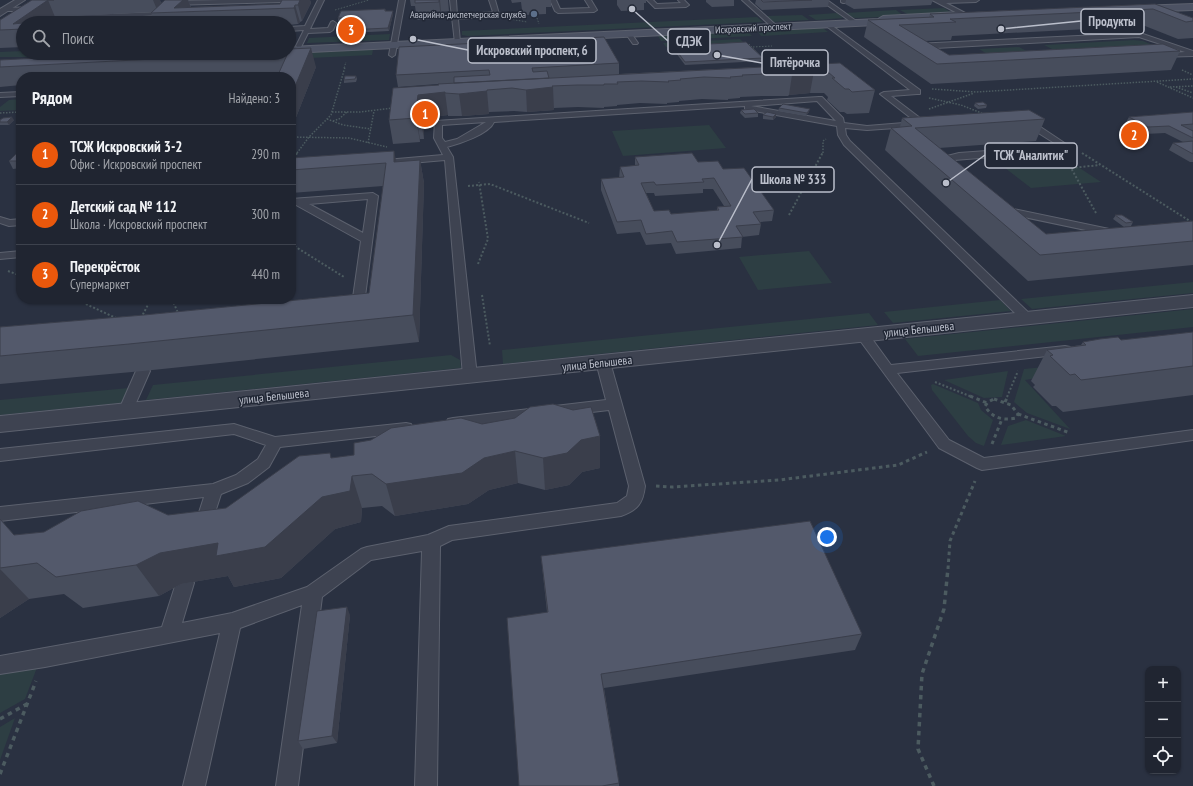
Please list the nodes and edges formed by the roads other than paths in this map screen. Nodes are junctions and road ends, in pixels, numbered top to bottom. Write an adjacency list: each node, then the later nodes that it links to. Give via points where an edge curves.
1 (21, 0): 27 (street)
2 (321, 0): 39 (lane)
3 (402, 0): 49 (lane)
4 (454, 0): 32 (lane)
5 (492, 0): 32 (lane, via 496,14)
6 (553, 0): 7 (lane, via 558,11 594,10)
7 (588, 0)
8 (650, 0): 9 (lane, via 655,6 686,5)
9 (681, 0)
10 (823, 0): 34 (lane)
11 (872, 0): 16 (lane)
12 (976, 0): 17 (lane)
13 (1135, 0): 20 (street)
14 (746, 1): 15 (lane); 37 (lane)
15 (755, 1)
16 (842, 1)
17 (936, 1): 31 (lane)
18 (283, 2): 19 (lane)
19 (212, 3): 22 (lane); 26 (lane)
20 (1153, 5): 21 (street); 23 (street); 33 (street)
21 (1193, 5)
22 (167, 6): 29 (lane); 30 (lane)
23 (1126, 8)
24 (32, 9): 25 (lane); 27 (lane); 28 (lane)
25 (42, 9)
26 (207, 9)
27 (2, 11)
28 (21, 16)
29 (79, 16)
30 (158, 16)
31 (972, 16): 34 (street, Искровский проспект)
32 (455, 17): 44 (lane)
33 (1188, 17)
34 (854, 22): 36 (street, Искровский проспект); 37 (street, Искровский проспект)
35 (333, 23): 39 (lane, via 330,30)
36 (827, 24): 37 (street, Искровский проспект); 62 (lane, via 909,90 884,94 927,124)
37 (773, 25): 40 (street, Искровский проспект)
38 (296, 29): 39 (lane)
39 (307, 30): 46 (lane)
40 (648, 31): 42 (street, Искровский проспект); 44 (street, Искровский проспект)
41 (1089, 31): 43 (lane)
42 (629, 34): 44 (street, Искровский проспект); 45 (lane)
43 (1101, 36): 47 (lane); 53 (lane, via 1140,34)
44 (457, 40): 49 (street, Искровский проспект)
45 (635, 43)
46 (296, 44)
47 (942, 44): 51 (lane); 52 (lane, via 915,46)
48 (296, 47): 49 (street, Искровский проспект)
49 (394, 47): 50 (street, Искровский проспект)
50 (296, 50)
51 (954, 52)
52 (927, 53)
53 (1193, 54): 54 (lane)
54 (1174, 55): 55 (lane); 56 (lane)
55 (1152, 57)
56 (1187, 60)
57 (16, 94): 58 (lane)
58 (0, 95)
59 (743, 103): 60 (lane); 62 (lane, via 754,109); 62 (lane, via 819,98 837,115)
60 (490, 119): 63 (lane, via 487,126 460,141); 63 (lane, via 438,123 438,138)
61 (999, 119): 66 (lane, via 1020,118 1068,148 950,158 948,163)
62 (842, 130): 79 (lane, via 851,147)
63 (443, 145): 64 (lane)
64 (449, 157): 65 (lane); 85 (lane)
65 (370, 164)
66 (964, 178)
67 (296, 202): 74 (lane, via 373,196)
68 (296, 203): 74 (lane)
69 (4, 221): 70 (lane); 72 (lane)
70 (16, 222)
71 (1021, 224): 73 (lane, via 1001,208 1125,236)
72 (0, 233)
73 (1088, 239)
74 (367, 240): 78 (lane, via 358,312)
75 (16, 254): 76 (lane)
76 (0, 256)
77 (1193, 301): 79 (street, улица Белышева)
78 (342, 314)
79 (1027, 318): 80 (street, улица Белышева)
80 (862, 335): 82 (street, улица Белышева); 83 (lane)
81 (1075, 349): 83 (lane)
82 (603, 362): 85 (street, улица Белышева); 86 (lane)
83 (887, 370): 91 (lane, via 944,444 982,464)
84 (143, 371): 87 (lane)
85 (470, 376): 87 (street, улица Белышева)
86 (615, 404): 89 (lane); 96 (lane, via 637,486 635,499 620,509 449,532)
87 (125, 412): 88 (street, улица Белышева)
88 (0, 424)
89 (441, 424)
90 (417, 427): 92 (lane)
91 (1193, 436)
92 (276, 442): 93 (lane, via 234,429); 94 (lane, via 264,463 242,479)
93 (0, 455)
94 (214, 490): 95 (lane); 97 (lane)
95 (0, 514)
96 (431, 542): 99 (lane, via 367,554); 105 (lane)
97 (197, 546)
98 (185, 584): 101 (lane)
99 (313, 594): 100 (lane); 104 (lane)
100 (232, 622): 101 (lane); 103 (lane)
101 (169, 634): 102 (lane)
102 (0, 665)
103 (194, 786)
104 (287, 786)
105 (426, 786)

